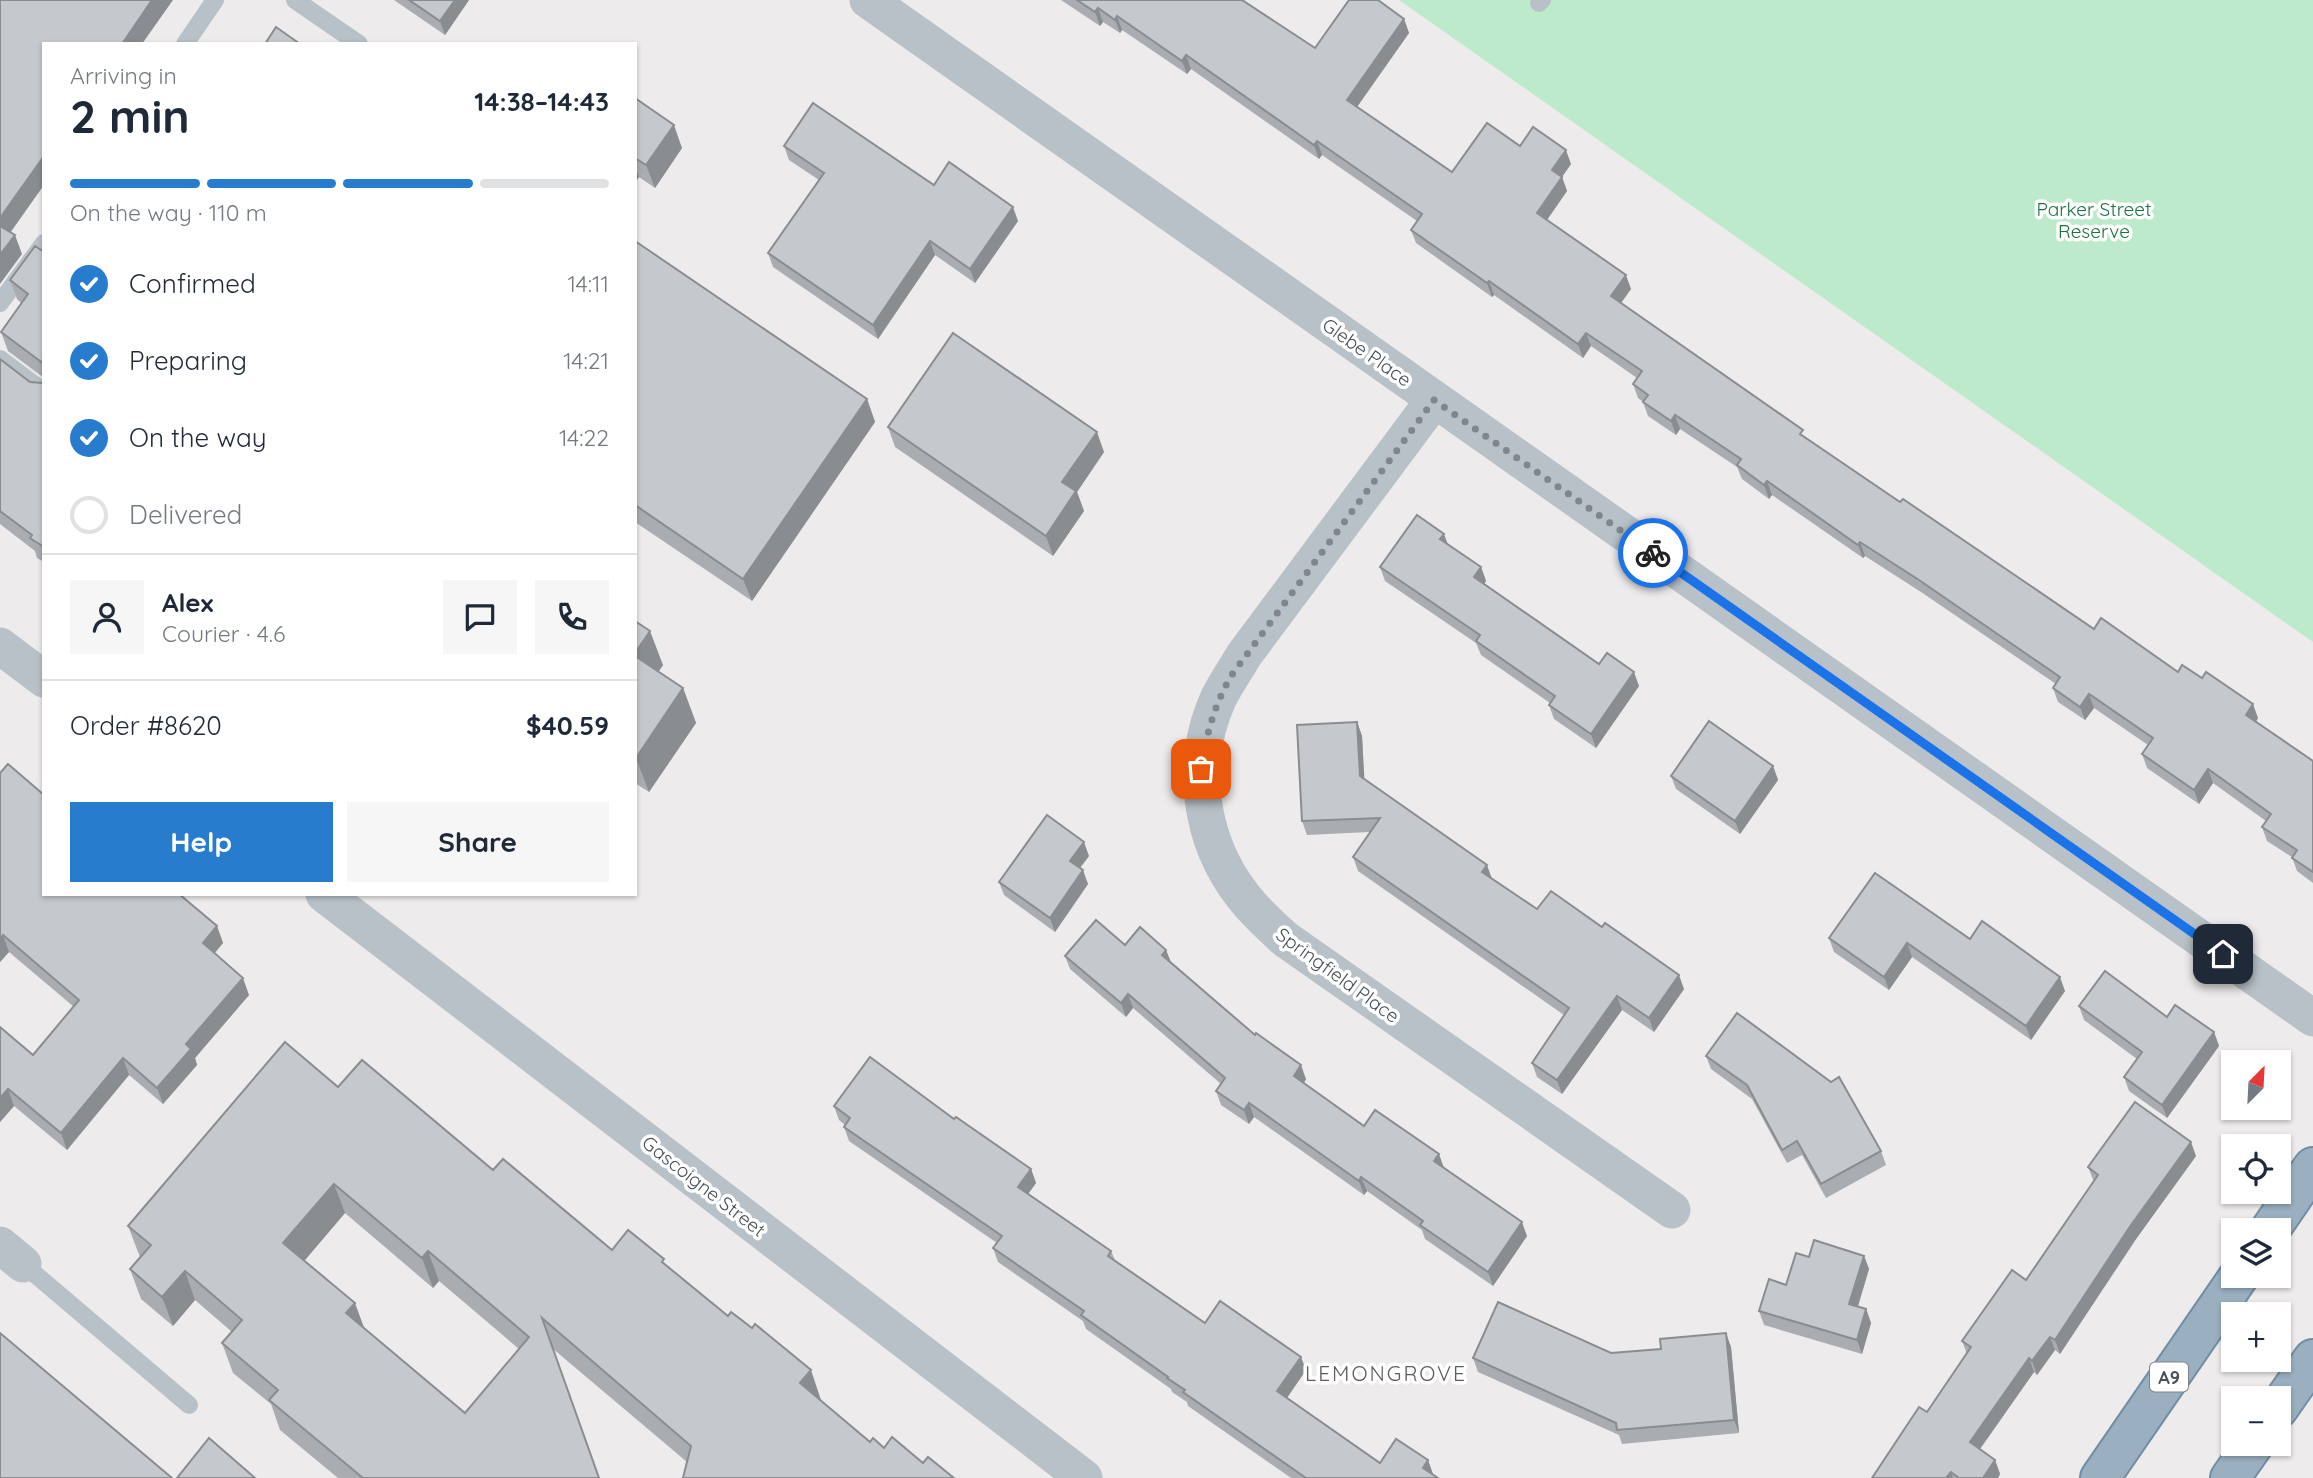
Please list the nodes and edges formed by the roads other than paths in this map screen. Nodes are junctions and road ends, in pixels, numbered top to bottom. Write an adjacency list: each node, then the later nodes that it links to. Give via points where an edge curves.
1 (215, 0): 4 (lane)
2 (295, 0): 5 (lane)
3 (868, 0): 10 (street, Glebe Place)
4 (186, 42)
5 (356, 42)
6 (42, 246): 7 (lane)
7 (0, 303)
8 (0, 359): 9 (lane)
9 (42, 390)
10 (1434, 400): 14 (street, Glebe Place); 16 (street, Springfield Place, via 1244,655 1220,696 1201,769 1207,824 1242,896 1284,939)
11 (0, 646): 12 (street)
12 (42, 678)
13 (327, 896): 24 (street, Gascoigne Street)
14 (2313, 1018)
15 (2313, 1167): 17 (highway)
16 (1672, 1210)
17 (2278, 1218)
18 (11, 1254): 22 (lane)
19 (2231, 1288): 25 (highway, A9)
20 (2313, 1359): 21 (highway)
21 (2291, 1390)
22 (189, 1405)
23 (2246, 1456): 26 (highway)
24 (1084, 1478)
25 (2100, 1478)
26 (2230, 1478)

